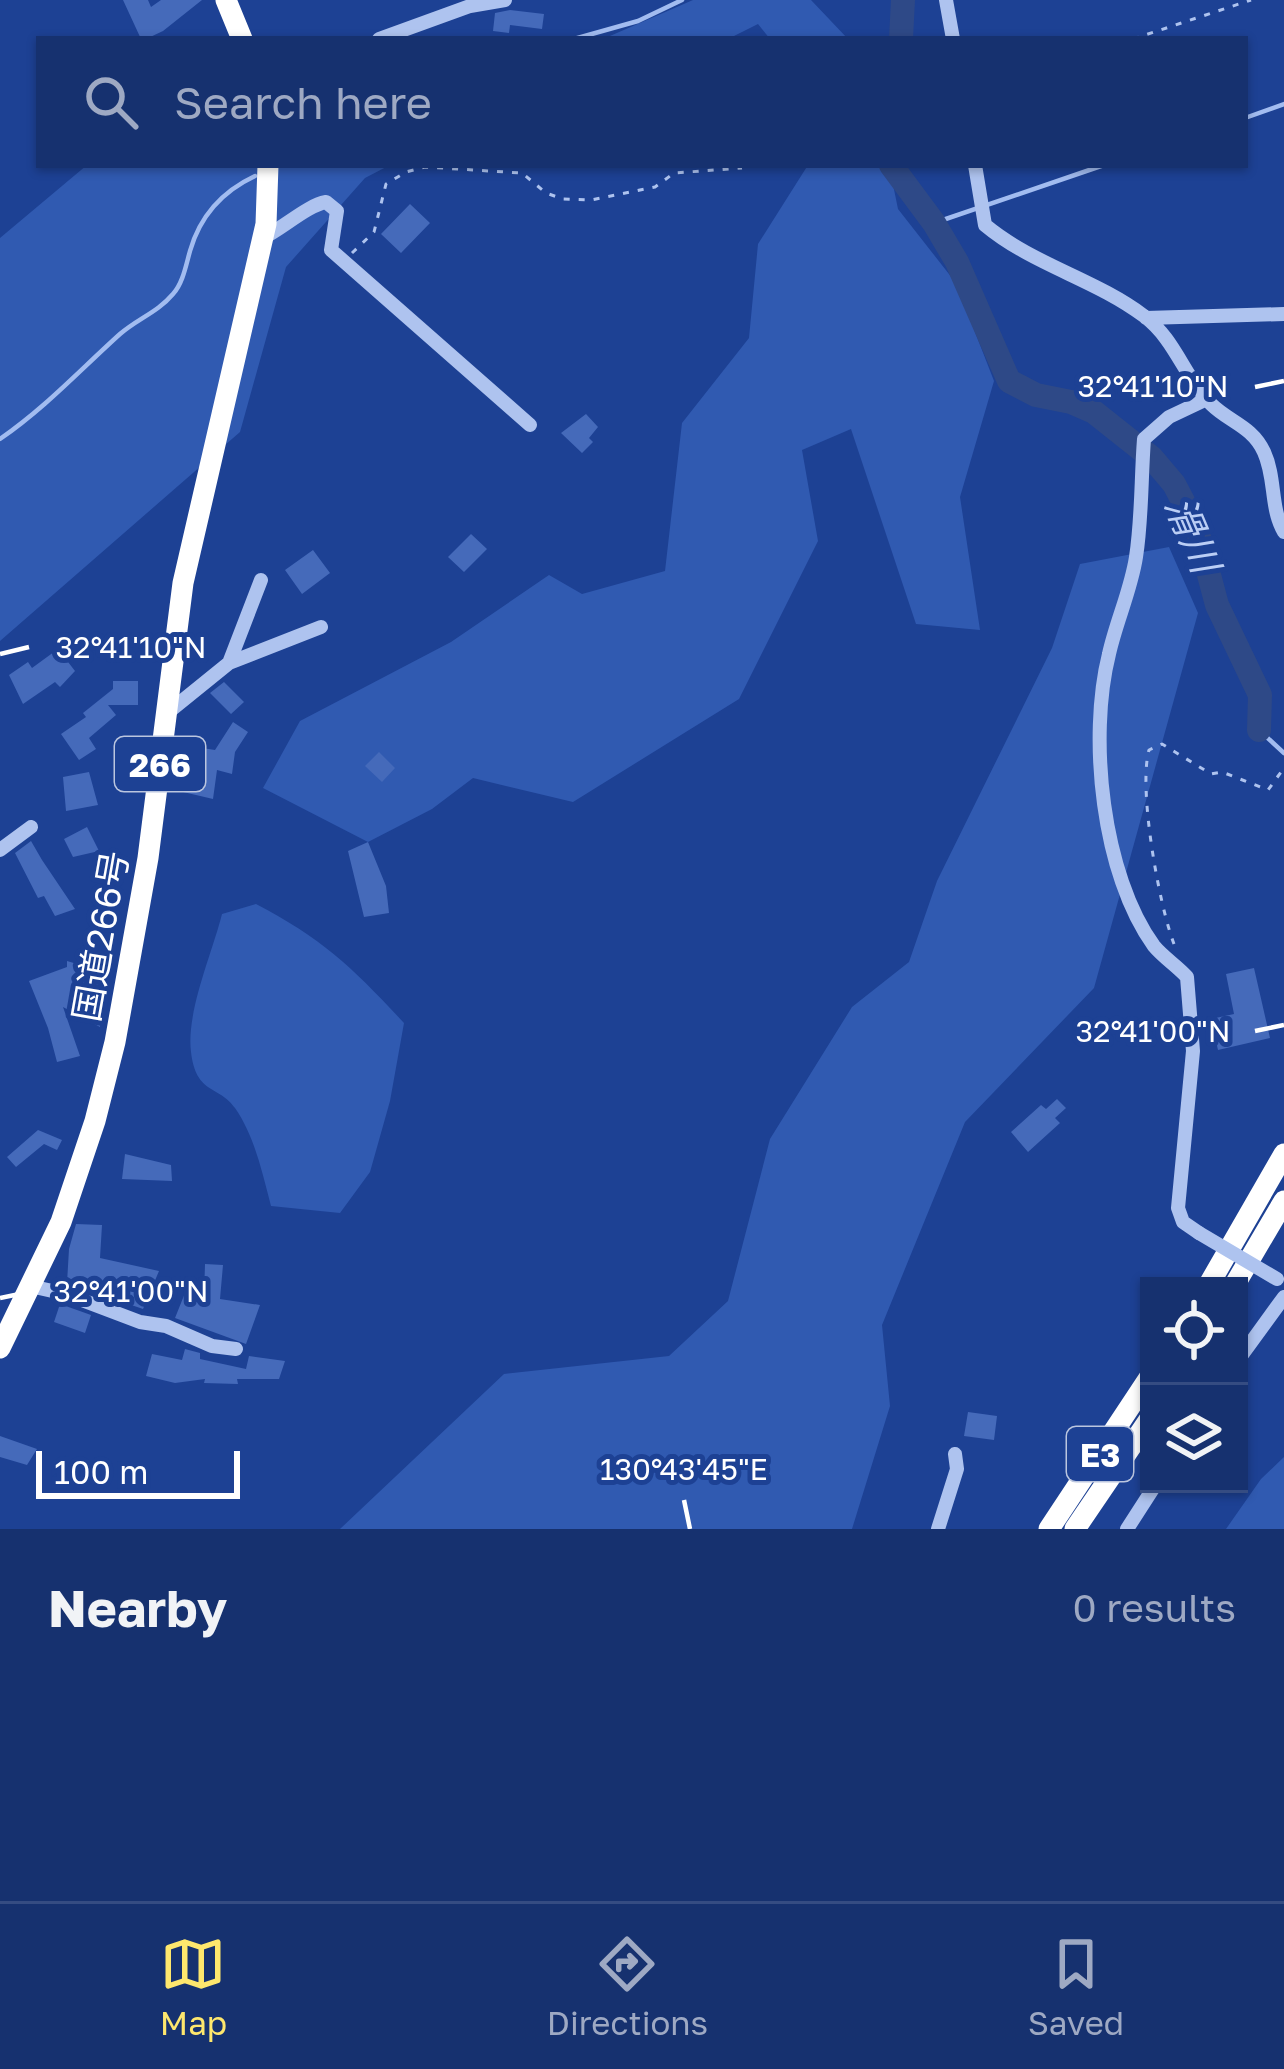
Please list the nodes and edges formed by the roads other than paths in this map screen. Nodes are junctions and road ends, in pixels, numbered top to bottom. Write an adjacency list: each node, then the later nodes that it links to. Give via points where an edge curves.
1 (226, 0): 4 (highway)
2 (505, 0): 5 (street)
3 (946, 0): 6 (street)
4 (241, 36)
5 (387, 36)
6 (952, 36)
7 (268, 168): 9 (highway, 国道266号 / 266)
8 (976, 168): 11 (street, via 985,225 1011,247)
9 (263, 238): 13 (street, via 326,202 337,211 331,250); 17 (highway, 国道266号 / 266, via 183,584)
10 (1284, 314): 11 (street)
11 (1146, 318): 12 (street)
12 (1207, 399): 14 (street, via 1248,428 1264,452); 24 (street, bridge, via 1144,439 1136,559 1098,710 1102,794 1124,884 1152,943 1187,977 1193,1051 1183,1222)
13 (530, 425)
14 (1284, 532)
15 (321, 627): 16 (street)
16 (229, 663): 16 (street, via 245,618 261,580 253,601); 17 (street)
17 (166, 714): 25 (highway, 国道266号 / 266, via 115,1042 61,1222)
18 (31, 827): 19 (street)
19 (0, 850)
20 (1284, 1154): 22 (highway)
21 (1284, 1201): 23 (highway)
22 (1213, 1277)
23 (1239, 1277)
24 (1281, 1283)
25 (30, 1286): 28 (highway, 国道266号 / 266); 29 (street)
26 (1284, 1297): 27 (street)
27 (1248, 1347)
28 (0, 1348)
29 (236, 1349)
30 (1144, 1385): 35 (highway, E3)
31 (1140, 1433): 36 (highway, E3)
32 (956, 1454): 34 (street)
33 (1150, 1493): 37 (street)
34 (938, 1529)
35 (1048, 1529)
36 (1075, 1529)
37 (1126, 1529)

